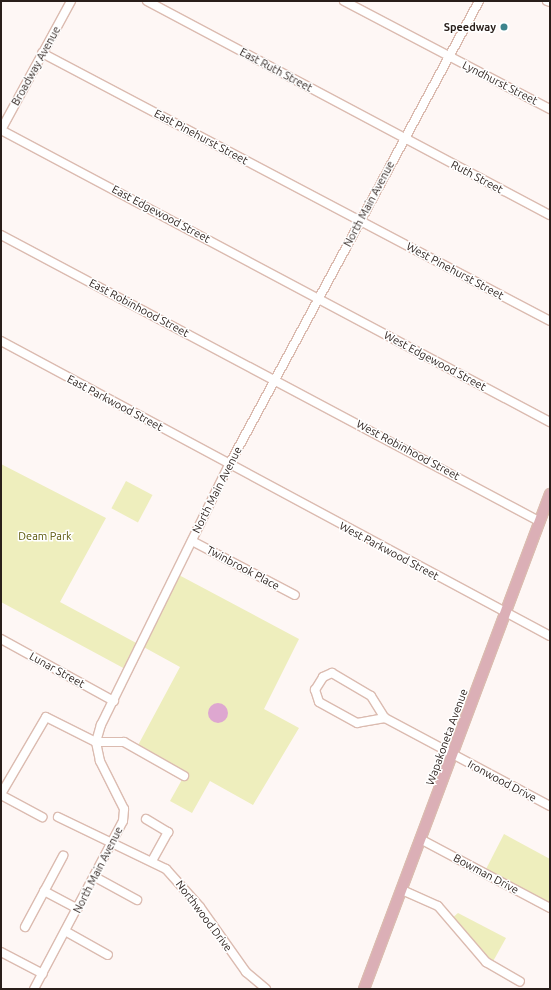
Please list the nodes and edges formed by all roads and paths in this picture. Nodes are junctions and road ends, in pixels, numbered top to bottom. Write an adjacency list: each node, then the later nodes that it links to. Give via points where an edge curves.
1 (71, 1): 5 (street, Broadway Avenue)
2 (147, 1): 9 (street, East Ruth Street)
3 (344, 1): 6 (street, Lyndhurst Street)
4 (480, 1): 6 (street, North Main Avenue)
5 (42, 53): 8 (street, Broadway Avenue); 11 (street, East Pinehurst Street)
6 (449, 57): 7 (street, Lyndhurst Street); 9 (street, North Main Avenue)
7 (550, 109)
8 (1, 130): 13 (street, East Edgewood Street)
9 (405, 139): 10 (street, Ruth Street); 11 (street, North Main Avenue)
10 (550, 215)
11 (360, 220): 13 (street, North Main Avenue); 14 (street, West Pinehurst Street)
12 (1, 235): 16 (street, East Robinhood Street)
13 (320, 299): 16 (street, North Main Avenue); 17 (street, West Edgewood Street)
14 (550, 321)
15 (1, 341): 18 (street, East Parkwood Street)
16 (277, 380): 18 (street, North Main Avenue); 20 (street, West Robinhood Street)
17 (550, 422)
18 (229, 465): 21 (street, North Main Avenue); 23 (street, West Parkwood Street)
19 (550, 494): 20 (main road, Wapakoneta Avenue)
20 (539, 520): 23 (main road, Wapakoneta Avenue)
21 (192, 541): 22 (street, Twinbrook Place); 26 (street, North Main Avenue)
22 (295, 595)
23 (505, 613): 24 (street, West Parkwood Street); 29 (main road, Wapakoneta Avenue)
24 (550, 636)
25 (1, 639): 26 (street, Lunar Street)
26 (114, 700): 28 (street, North Main Avenue)
27 (385, 718): 27 (street, via 371,696 332,673 323,677 315,690 319,702 356,723); 29 (street, Ironwood Drive)
28 (96, 742): 30 (street, via 124,742); 31 (street, via 46,717); 37 (street, North Main Avenue, via 100,761 124,809)
29 (453, 755): 32 (street, Ironwood Drive); 36 (main road, Wapakoneta Avenue)
30 (184, 776)
31 (1, 795): 33 (street)
32 (550, 806)
33 (42, 817)
34 (58, 817): 37 (street, Northwood Drive)
35 (146, 819): 39 (street, via 168,832)
36 (422, 840): 41 (main road, Wapakoneta Avenue); 44 (street, Bowman Drive)
37 (112, 845): 39 (street, Northwood Drive); 40 (street, North Main Avenue)
38 (63, 856): 42 (street)
39 (152, 861): 53 (street, Northwood Drive, via 178,880 246,972)
40 (95, 877): 43 (street); 45 (street, North Main Avenue)
41 (402, 890): 51 (street, via 438,906 486,962); 54 (main road, Wapakoneta Avenue)
42 (44, 891): 45 (street); 46 (street)
43 (137, 900)
44 (550, 908)
45 (78, 909): 47 (street, North Main Avenue)
46 (25, 927)
47 (65, 931): 49 (street); 50 (street, North Main Avenue)
48 (1, 952): 50 (street)
49 (108, 955)
50 (43, 974): 52 (street, North Main Avenue)
51 (520, 982)
52 (34, 989)
53 (266, 989)
54 (364, 989)

